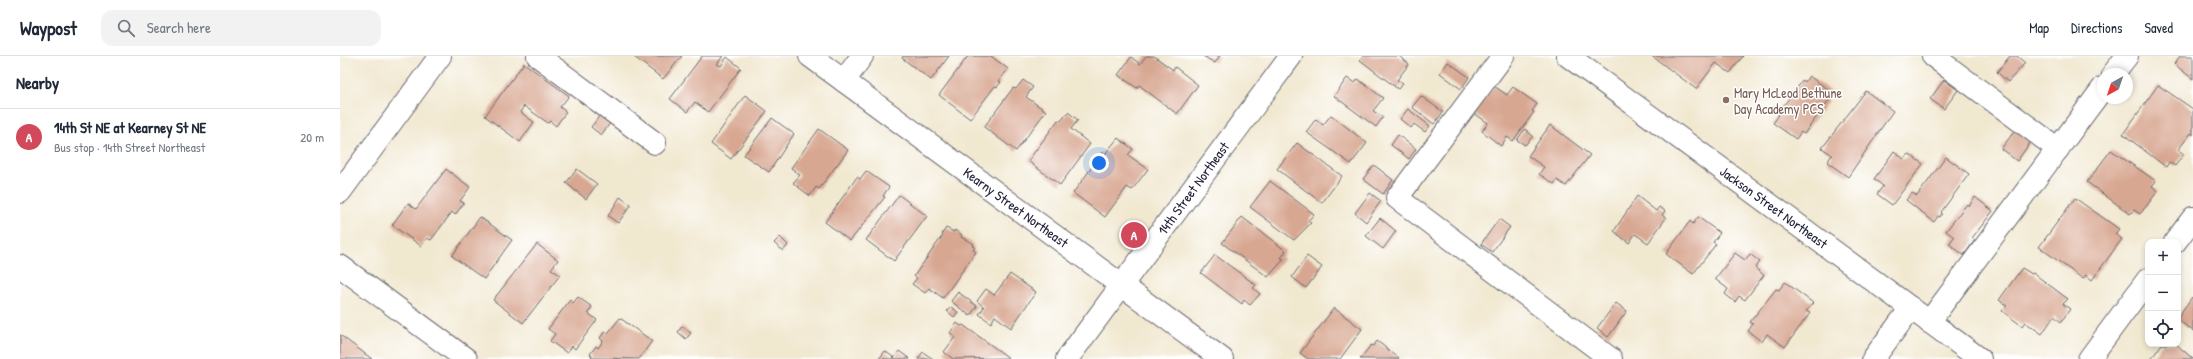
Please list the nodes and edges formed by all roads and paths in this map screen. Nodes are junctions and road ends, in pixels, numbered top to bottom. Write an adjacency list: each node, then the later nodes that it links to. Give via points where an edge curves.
1 (538, 56): 13 (street)
2 (810, 56): 11 (street, Kearny Street Northeast)
3 (862, 56): 11 (street)
4 (1291, 56): 20 (street, 14th Street Northeast)
5 (1503, 56): 26 (street, via 1397,198)
6 (1568, 56): 21 (street, Jackson Street Northeast)
7 (1933, 56): 14 (street)
8 (2126, 56): 10 (street)
9 (434, 58): 15 (street)
10 (2117, 68)
11 (844, 81): 20 (street, Kearny Street Northeast)
12 (2097, 96): 14 (street)
13 (654, 143)
14 (2058, 149): 22 (street)
15 (340, 192)
16 (2193, 218): 17 (street)
17 (2178, 239)
18 (340, 266): 23 (street)
19 (2145, 283): 29 (street)
20 (1122, 285): 24 (street, 14th Street Northeast); 25 (street, Kearny Street Northeast)
21 (1911, 308): 22 (street, Jackson Street Northeast); 27 (street)
22 (1929, 322): 28 (street, Jackson Street Northeast)
23 (466, 359)
24 (1067, 359)
25 (1222, 359)
26 (1611, 359)
27 (1873, 359)
28 (1980, 359)
29 (2089, 359)

